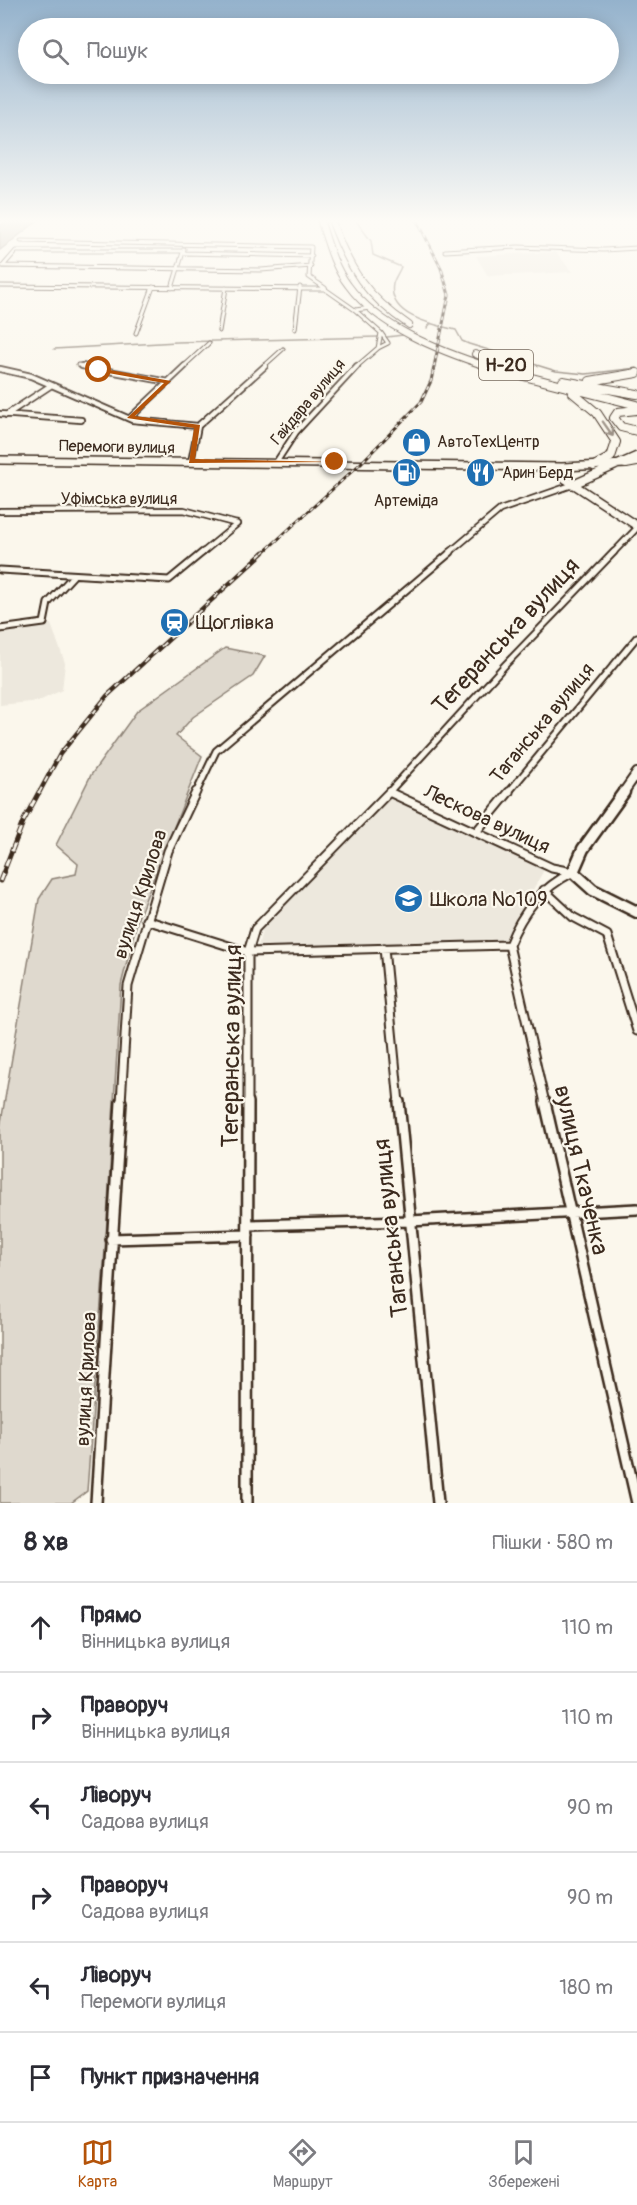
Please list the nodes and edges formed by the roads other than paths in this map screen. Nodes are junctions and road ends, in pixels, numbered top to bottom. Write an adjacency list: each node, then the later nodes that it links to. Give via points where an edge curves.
1 (151, 292): 11 (street)
2 (225, 292): 10 (street)
3 (299, 292): 9 (street)
4 (329, 292): 8 (street)
5 (353, 292): 7 (main road, Н-20)
6 (368, 292): 20 (main road, Н-20, via 398,318 427,335)
7 (371, 308): 8 (street); 23 (main road, Н-20, via 398,327 452,352)
8 (355, 310): 12 (street)
9 (295, 329)
10 (219, 331)
11 (136, 333)
12 (381, 333): 14 (street); 14 (street, via 388,343)
13 (209, 343): 22 (street)
14 (378, 348): 35 (street, Гайдара вулиця, via 350,372 296,432)
15 (283, 350): 31 (street)
16 (78, 366): 22 (street)
17 (0, 369): 24 (street, via 31,376)
18 (637, 373): 21 (main road, via 607,380)
19 (637, 378): 26 (main road, via 631,383)
20 (563, 381): 21 (main road); 26 (main road, Н-20)
21 (574, 381): 26 (main road)
22 (168, 382): 29 (street)
23 (544, 383): 25 (main road); 27 (main road, Н-20)
24 (50, 386): 28 (street); 29 (street)
25 (573, 393): 27 (main road); 39 (main road, one-way to 39, via 597,413 616,442 611,457)
26 (637, 394)
27 (637, 408): 32 (main road, via 618,412 614,418 621,427)
28 (3, 414): 30 (street)
29 (130, 418): 31 (street)
30 (81, 420)
31 (198, 426): 36 (street)
32 (637, 431)
33 (637, 456): 38 (main road)
34 (0, 460): 36 (main road, Перемоги вулиця)
35 (276, 461): 36 (main road, Перемоги вулиця); 40 (main road, Перемоги вулиця)
36 (191, 462)
37 (637, 462): 38 (main road)
38 (626, 464): 39 (main road, Перемоги вулиця); 41 (main road)
39 (594, 466): 40 (main road, Перемоги вулиця)
40 (546, 467): 41 (main road)
41 (572, 485): 43 (main road); 54 (street, вулиця Крилова, via 500,510 216,751 168,851)
42 (0, 511): 45 (street, Уфімська вулиця, via 184,510 237,524 169,580)
43 (637, 527): 49 (street, Тегеранська вулиця)
44 (0, 570): 45 (street)
45 (73, 576): 46 (street, via 48,603 44,623)
46 (0, 629)
47 (637, 637): 50 (street, Таганська вулиця)
48 (637, 773): 51 (main road, via 583,849)
49 (389, 792): 50 (street, Лескова вулиця); 57 (street, Тегеранська вулиця, via 255,929)
50 (476, 832): 51 (street, Лескова вулиця, via 552,868)
51 (573, 872): 52 (street, via 553,880); 53 (main road, via 593,890)
52 (544, 890): 55 (street, via 520,916); 58 (street, via 573,917 607,935)
53 (637, 912)
54 (146, 920): 57 (street); 63 (street, вулиця Крилова, via 128,986)
55 (509, 945): 56 (street); 60 (street, вулиця Ткаченка)
56 (384, 948): 57 (street); 61 (street, Таганська вулиця)
57 (248, 952): 62 (street, Тегеранська вулиця)
58 (637, 1031)
59 (637, 1209): 60 (street)
60 (571, 1212): 61 (street); 67 (street, вулиця Ткаченка)
61 (410, 1221): 62 (street); 66 (street, Таганська вулиця)
62 (248, 1230): 63 (street); 65 (street, Тегеранська вулиця)
63 (111, 1239): 64 (street, вулиця Крилова)
64 (96, 1503)
65 (247, 1503)
66 (438, 1503)
67 (637, 1503)

